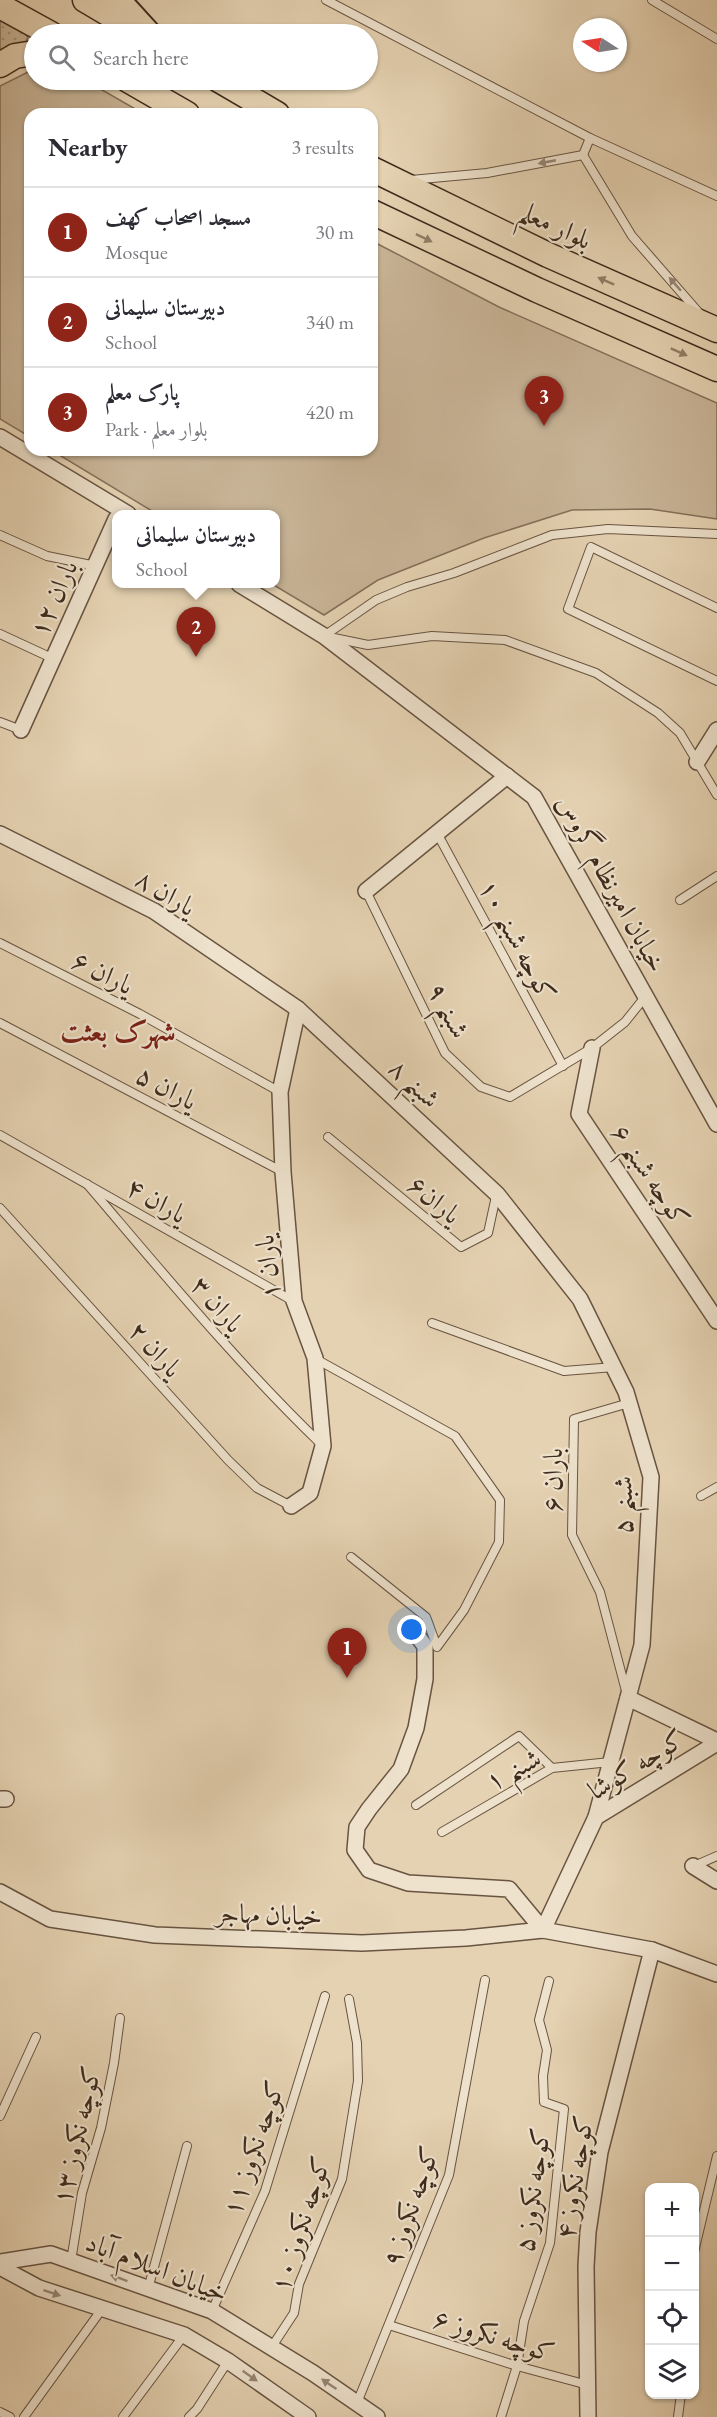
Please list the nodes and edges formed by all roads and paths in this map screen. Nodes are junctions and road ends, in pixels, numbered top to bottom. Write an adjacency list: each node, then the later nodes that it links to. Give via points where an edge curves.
1 (85, 0): 7 (main road)
2 (115, 0): 8 (highway)
3 (652, 0): 11 (lane)
4 (331, 1): 9 (lane)
5 (0, 6): 6 (main road)
6 (33, 24)
7 (127, 24)
8 (136, 24)
9 (374, 24)
10 (378, 26): 18 (lane)
11 (717, 39)
12 (24, 55): 13 (main road)
13 (0, 65)
14 (145, 90): 16 (main road)
15 (236, 90): 17 (main road)
16 (177, 108)
17 (267, 108)
18 (590, 138): 19 (lane); 22 (lane)
19 (583, 155): 21 (lane, one-way to 21, via 487,173); 24 (lane, one-way to 19, via 632,236)
20 (378, 173): 21 (main road, بلوار معلم)
21 (396, 182): 24 (main road, بلوار معلم, one-way to 21)
22 (717, 196)
23 (378, 215): 25 (main road, one-way to 25)
24 (715, 329)
25 (717, 369)
26 (0, 437): 27 (street)
27 (24, 452)
28 (29, 456): 29 (street)
29 (113, 510)
30 (112, 533): 33 (street, باران ۱۲)
31 (717, 534): 37 (lane, via 608,529 552,535 396,591)
32 (0, 536): 33 (lane, via 46,556)
33 (96, 566): 38 (street, باران ۱۲)
34 (246, 588): 37 (street, خیابان امیرنظام گروس)
35 (717, 608): 39 (lane, via 591,547 567,609)
36 (0, 634): 38 (lane)
37 (324, 636): 43 (lane, via 368,645 432,636 505,640 596,673 649,707 680,733); 44 (street, خیابان امیرنظام گروس)
38 (54, 659): 41 (street, باران ۱۲)
39 (717, 681)
40 (0, 722): 41 (lane)
41 (21, 730)
42 (717, 730): 43 (street)
43 (697, 762): 45 (lane)
44 (507, 776): 46 (street); 52 (street, خیابان امیرنظام گروس, via 534,797)
45 (717, 795)
46 (437, 833): 49 (street); 56 (lane, کوچه شبنم ۱۰)
47 (0, 834): 53 (street, یاران ۸, via 154,911)
48 (717, 876): 50 (lane)
49 (366, 891): 56 (lane, شبنم ۹, via 445,1053 481,1087 510,1097)
50 (680, 900)
51 (0, 943): 57 (lane, یاران ۶, via 140,1014)
52 (646, 995): 55 (lane, شبنم ۹, via 626,1022); 58 (street, خیابان امیرنظام گروس)
53 (298, 1009): 57 (street, یاران ۱); 63 (street, شبنم ۸)
54 (0, 1023): 61 (lane, یاران ۵)
55 (592, 1048): 56 (lane, شبنم ۹); 66 (street, کوچه شبنم ۶, via 579,1114)
56 (563, 1066)
57 (280, 1092): 61 (street, یاران ۱)
58 (717, 1124)
59 (0, 1135): 62 (lane, یاران ۴)
60 (328, 1137): 63 (lane, یاران۶, via 461,1247 488,1233)
61 (283, 1172): 65 (street, یاران ۱)
62 (87, 1184): 65 (lane, یاران ۴); 71 (lane, یاران ۳, via 272,1397)
63 (497, 1194): 69 (street, شبنم ۵, via 580,1299)
64 (0, 1208): 74 (lane, یاران ۲, via 228,1460 257,1488)
65 (294, 1301): 68 (street, یاران ۱)
66 (717, 1321)
67 (432, 1323): 69 (lane, via 564,1371)
68 (315, 1358): 71 (street, یاران ۱); 75 (lane, via 455,1436 500,1500 499,1542 464,1610 437,1647 426,1617)
69 (615, 1367): 70 (street, شبنم ۵)
70 (630, 1403): 77 (street, شبنم ۵, via 651,1477 642,1645); 77 (lane, باران ۶, via 574,1419 572,1535 600,1592)
71 (323, 1446): 74 (street, یاران ۱, via 310,1493)
72 (717, 1487): 73 (lane)
73 (701, 1496)
74 (291, 1506)
75 (351, 1557)
76 (419, 1638): 88 (street, via 426,1646 425,1679 416,1728 401,1769 357,1827 355,1850 369,1870 408,1884 509,1889)
77 (628, 1698): 78 (street); 79 (street, شبنم ۵)
78 (717, 1742): 82 (street, کوچه کوشا)
79 (610, 1762): 80 (lane, شبنم ۱); 82 (street, شبنم ۵)
80 (552, 1768): 81 (lane, via 519,1736); 83 (lane, شبنم ۱)
81 (416, 1805)
82 (596, 1817): 88 (street, کوچه کوشا)
83 (442, 1832)
84 (717, 1856): 85 (lane)
85 (693, 1866): 86 (street)
86 (717, 1881)
87 (0, 1892): 88 (street, خیابان مهاجر, via 50,1919 155,1935 362,1943)
88 (543, 1930): 89 (street, خیابان مهاجر)
89 (652, 1950): 90 (street, خیابان مهاجر); 112 (street, کوچه نکروز ۴, via 600,2152 589,2221)
90 (717, 1974)
91 (485, 1980): 107 (lane, کوچه نکروز ۹, via 449,2175)
92 (549, 1981): 111 (lane, کوچه نکروز ۵, via 539,2020 547,2050 543,2102 564,2109 550,2244 524,2321)
93 (325, 1996): 106 (lane, کوچه نکروز ۱۱, via 265,2191)
94 (349, 2000): 109 (lane, کوچه نکروز ۱۰, via 357,2043 358,2081 342,2179 299,2284 294,2313)
95 (120, 2018): 101 (lane, کوچه نکروز ۱۳, via 101,2128 82,2193)
96 (36, 2037): 97 (lane)
97 (0, 2116)
98 (186, 2146): 104 (lane)
99 (717, 2156): 100 (lane)
100 (698, 2237)
101 (71, 2261): 102 (street, خیابان اسلام آباد, via 51,2254); 104 (street, خیابان اسلام آباد, one-way to 101)
102 (0, 2262)
103 (0, 2267): 105 (street, خیابان اسلام آباد, one-way to 105, via 39,2288)
104 (148, 2289): 106 (street, خیابان اسلام آباد)
105 (102, 2309): 108 (street, خیابان اسلام آباد); 118 (lane)
106 (212, 2311): 109 (street, خیابان اسلام آباد)
107 (389, 2325): 111 (lane, کوچه نکروز ۶); 114 (lane, کوچه نکروز ۹)
108 (184, 2335): 110 (street, خیابان اسلام آباد); 119 (lane)
109 (272, 2348): 114 (street, خیابان اسلام آباد, one-way to 109)
110 (228, 2361): 116 (street, خیابان اسلام آباد, one-way to 116); 120 (lane)
111 (517, 2366): 112 (lane, کوچه نکروز ۶); 122 (lane, کوچه نکروز ۵)
112 (588, 2385): 123 (street, کوچه نکروز ۴)
113 (680, 2399): 124 (lane)
114 (357, 2403): 121 (street, خیابان اسلام آباد)
115 (0, 2412): 117 (lane)
116 (305, 2416)
117 (10, 2417)
118 (24, 2417)
119 (123, 2417)
120 (189, 2417)
121 (377, 2417)
122 (501, 2417)
123 (588, 2417)
124 (678, 2417)

